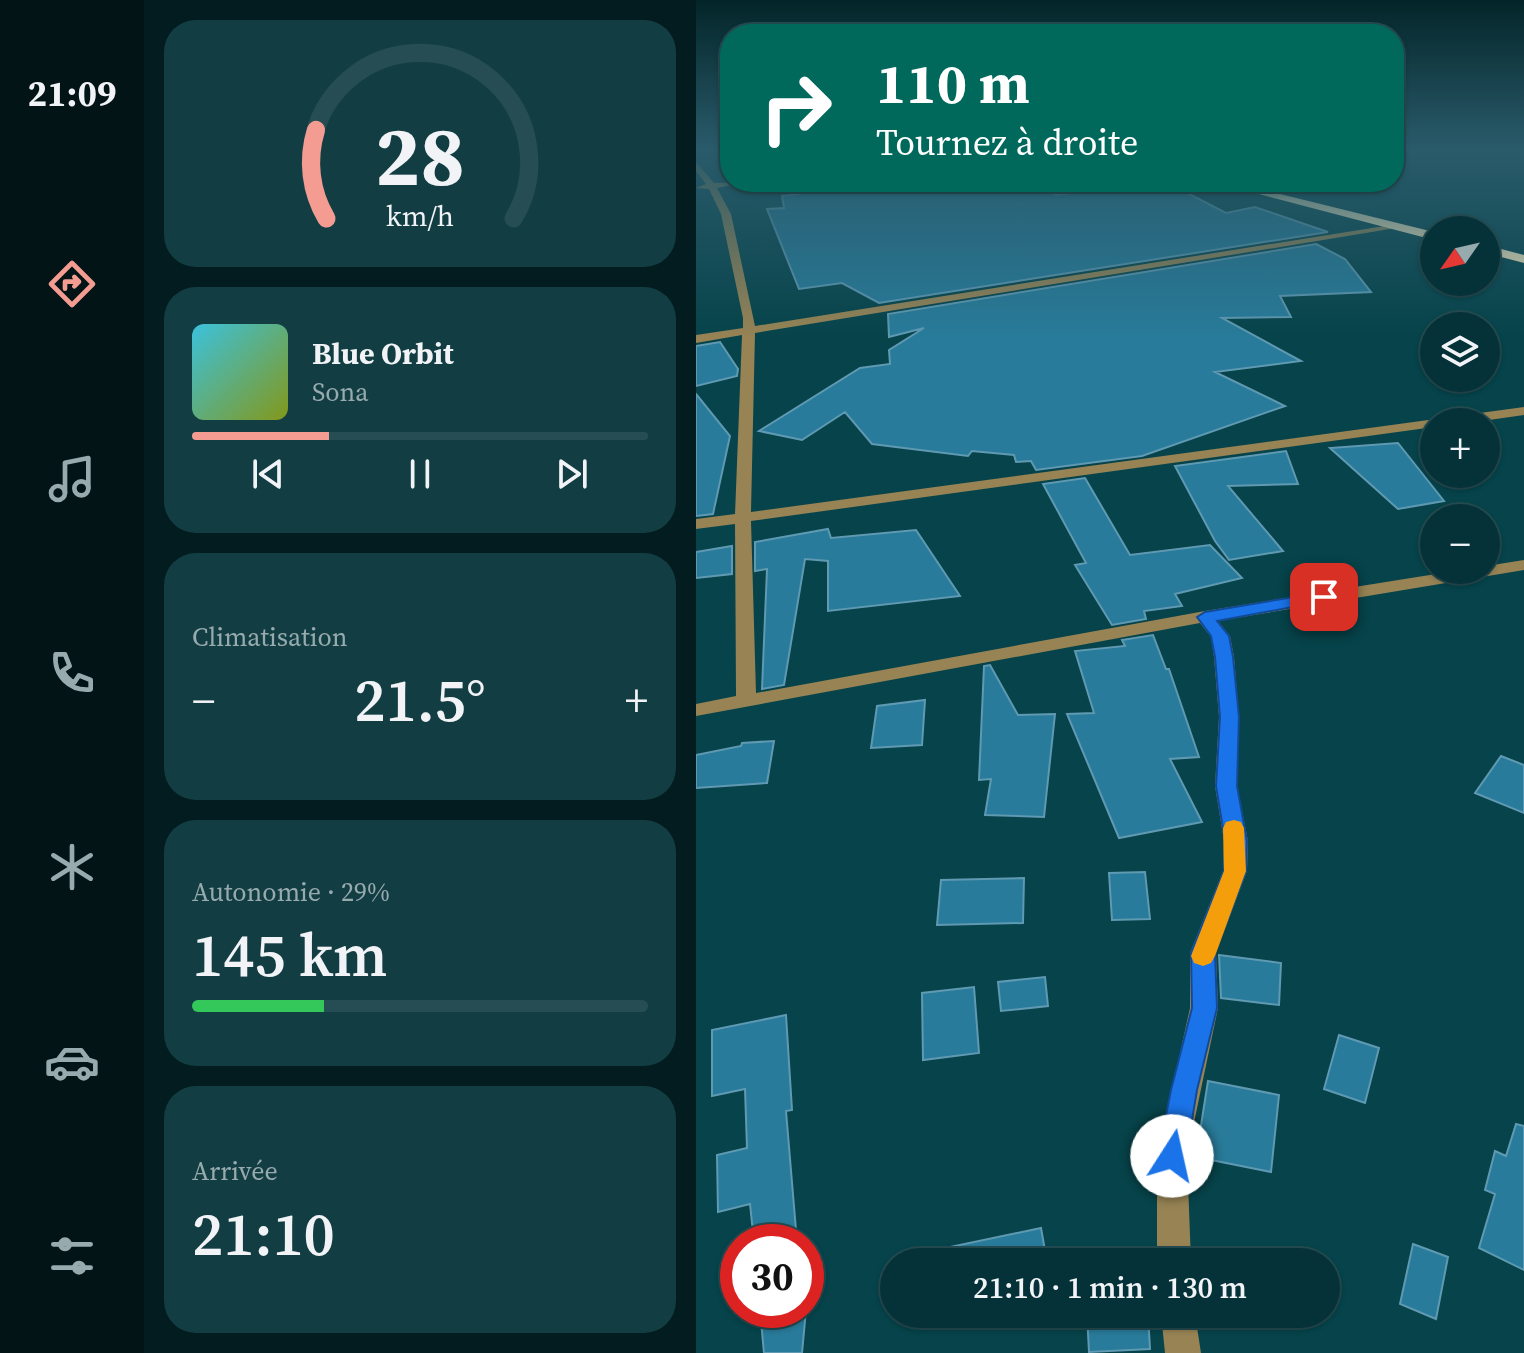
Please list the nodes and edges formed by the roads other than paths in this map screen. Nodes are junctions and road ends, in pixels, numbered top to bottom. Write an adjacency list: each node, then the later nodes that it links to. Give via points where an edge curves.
1 (725, 212): 7 (street)
2 (1338, 212): 3 (highway)
3 (1397, 227): 4 (highway); 7 (street)
4 (1420, 233)
5 (1500, 253): 6 (highway)
6 (1524, 259)
7 (749, 329): 8 (street); 12 (street)
8 (696, 339)
9 (1524, 411): 10 (street)
10 (1500, 414)
11 (1420, 425): 12 (street)
12 (743, 517): 13 (street); 16 (street)
13 (696, 524)
14 (1524, 565): 15 (street)
15 (1205, 617): 16 (street); 18 (street, via 1220,636 1224,657 1229,717 1226,786 1236,841 1235,871 1203,953 1204,1008 1172,1156)
16 (746, 701): 17 (street)
17 (696, 710)
18 (1174, 1248)
19 (1180, 1328): 20 (street)
20 (1183, 1353)

